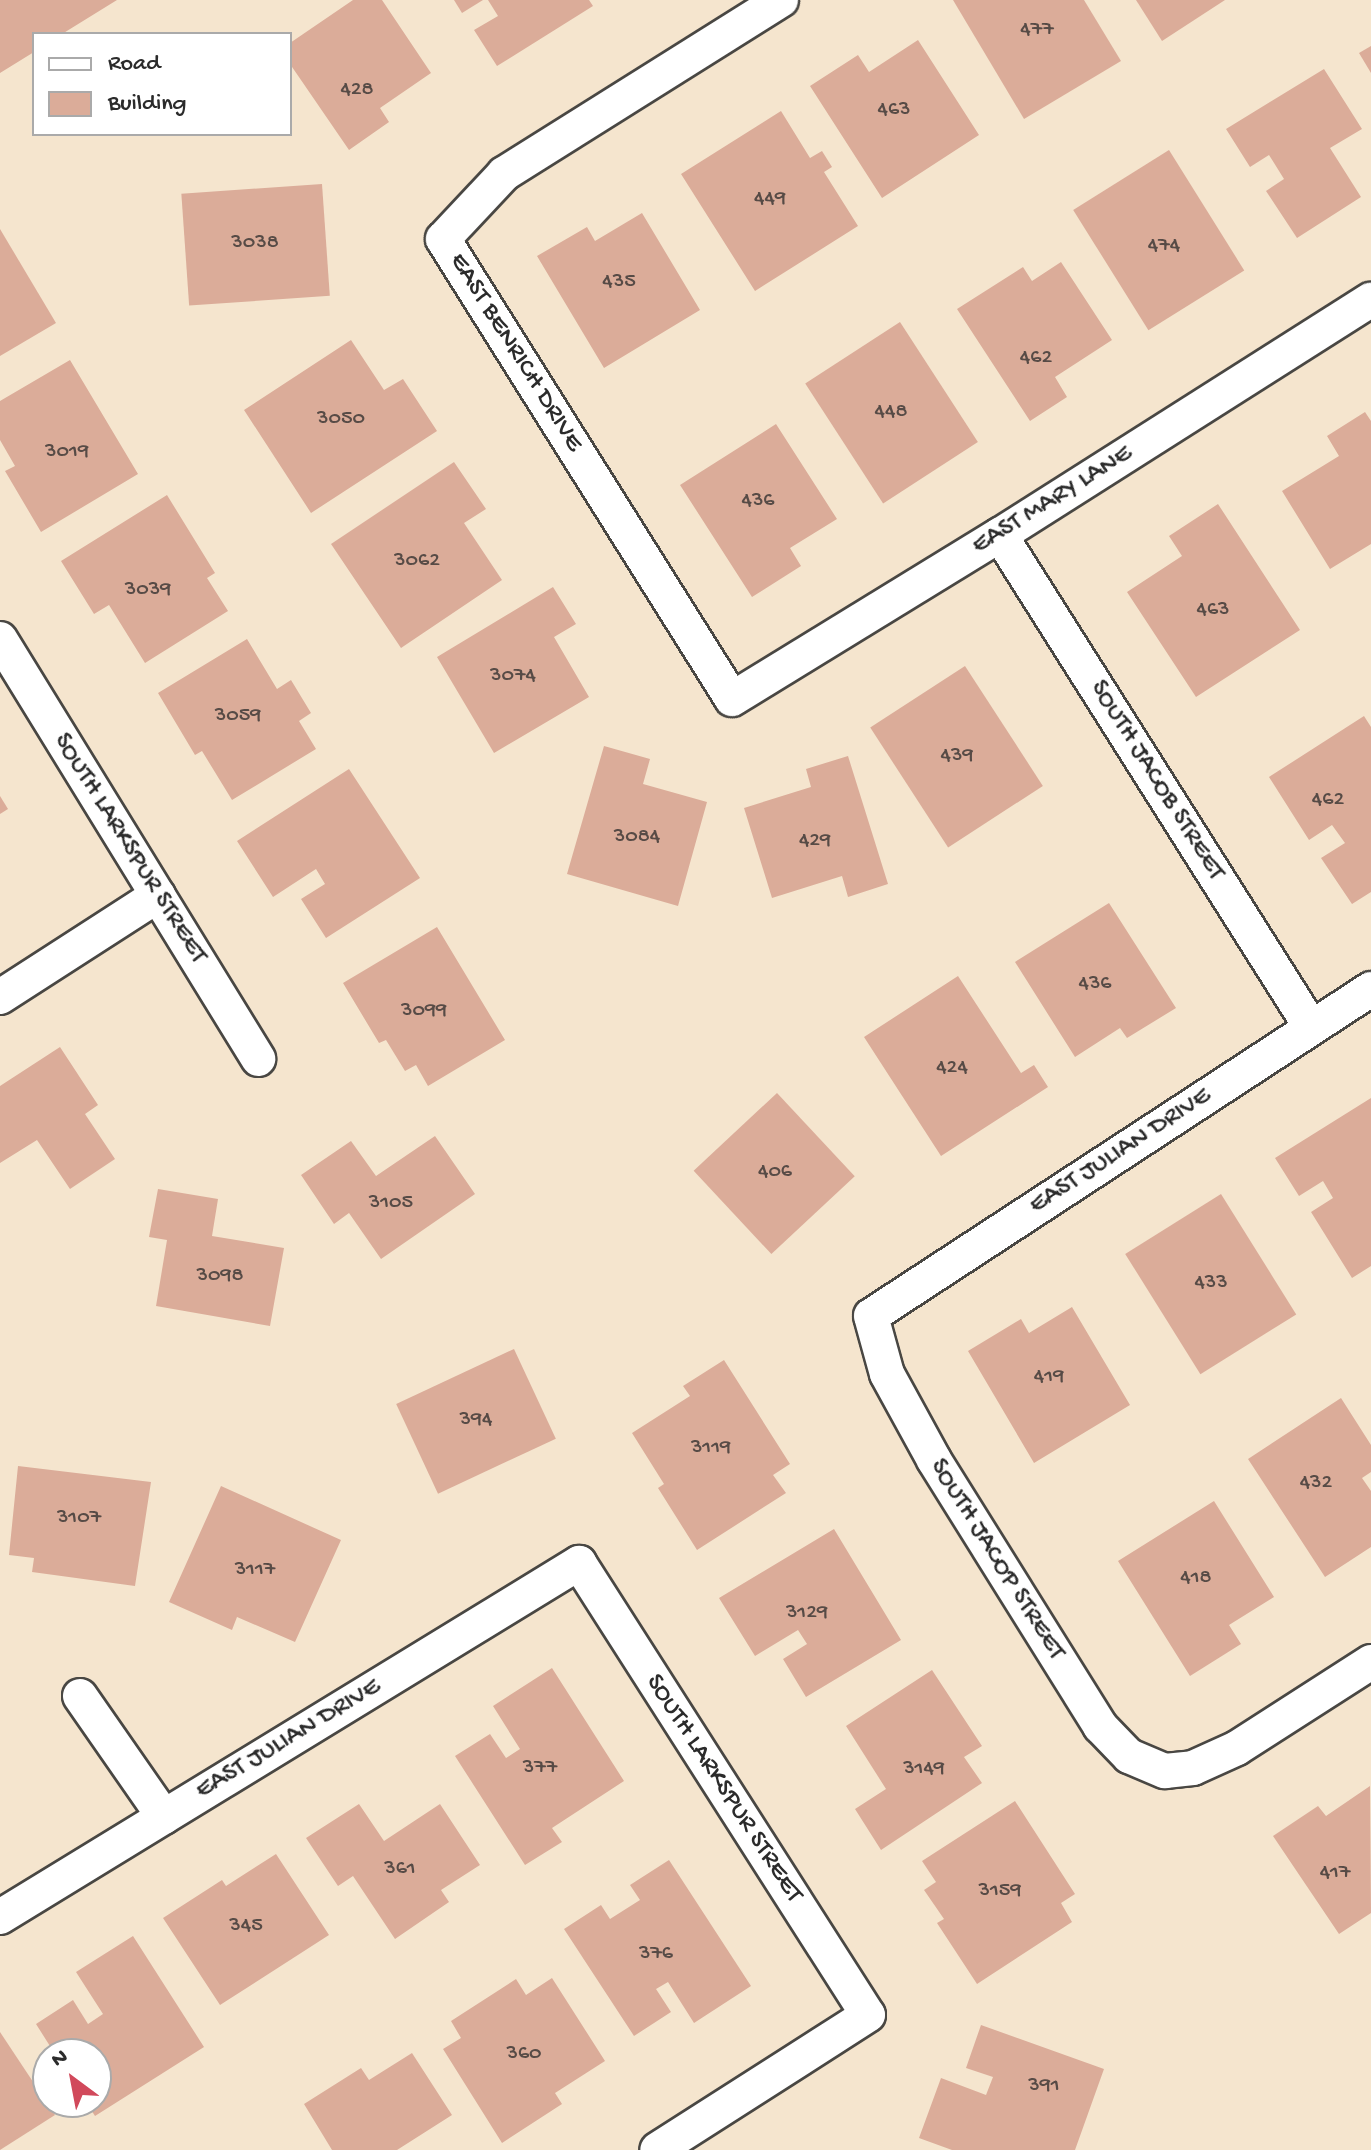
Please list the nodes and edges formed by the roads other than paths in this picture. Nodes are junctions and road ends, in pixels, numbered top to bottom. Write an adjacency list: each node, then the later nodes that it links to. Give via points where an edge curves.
1 (781, 0): 5 (street, EAST BENRICH DRIVE, via 504,174 443,239)
2 (1371, 300): 3 (street, EAST MARY LANE)
3 (1000, 535): 5 (street, EAST MARY LANE); 9 (street, SOUTH JACOB STREET)
4 (0, 639): 6 (street, SOUTH LARKSPUR STREET)
5 (732, 699)
6 (158, 895): 8 (street); 10 (street, SOUTH LARKSPUR STREET)
7 (1371, 989): 9 (street, EAST JULIAN DRIVE)
8 (0, 997)
9 (1311, 1027): 11 (street, EAST JULIAN DRIVE)
10 (258, 1059)
11 (871, 1316): 13 (street, SOUTH JACOP STREET, via 887,1374 934,1460 1100,1726 1129,1756 1165,1771 1193,1768 1237,1748)
12 (579, 1563): 15 (street, EAST JULIAN DRIVE); 17 (street, SOUTH LARKSPUR STREET, via 868,2015)
13 (1371, 1662)
14 (80, 1696): 15 (street)
15 (164, 1817): 16 (street, EAST JULIAN DRIVE)
16 (0, 1917)
17 (657, 2150)

